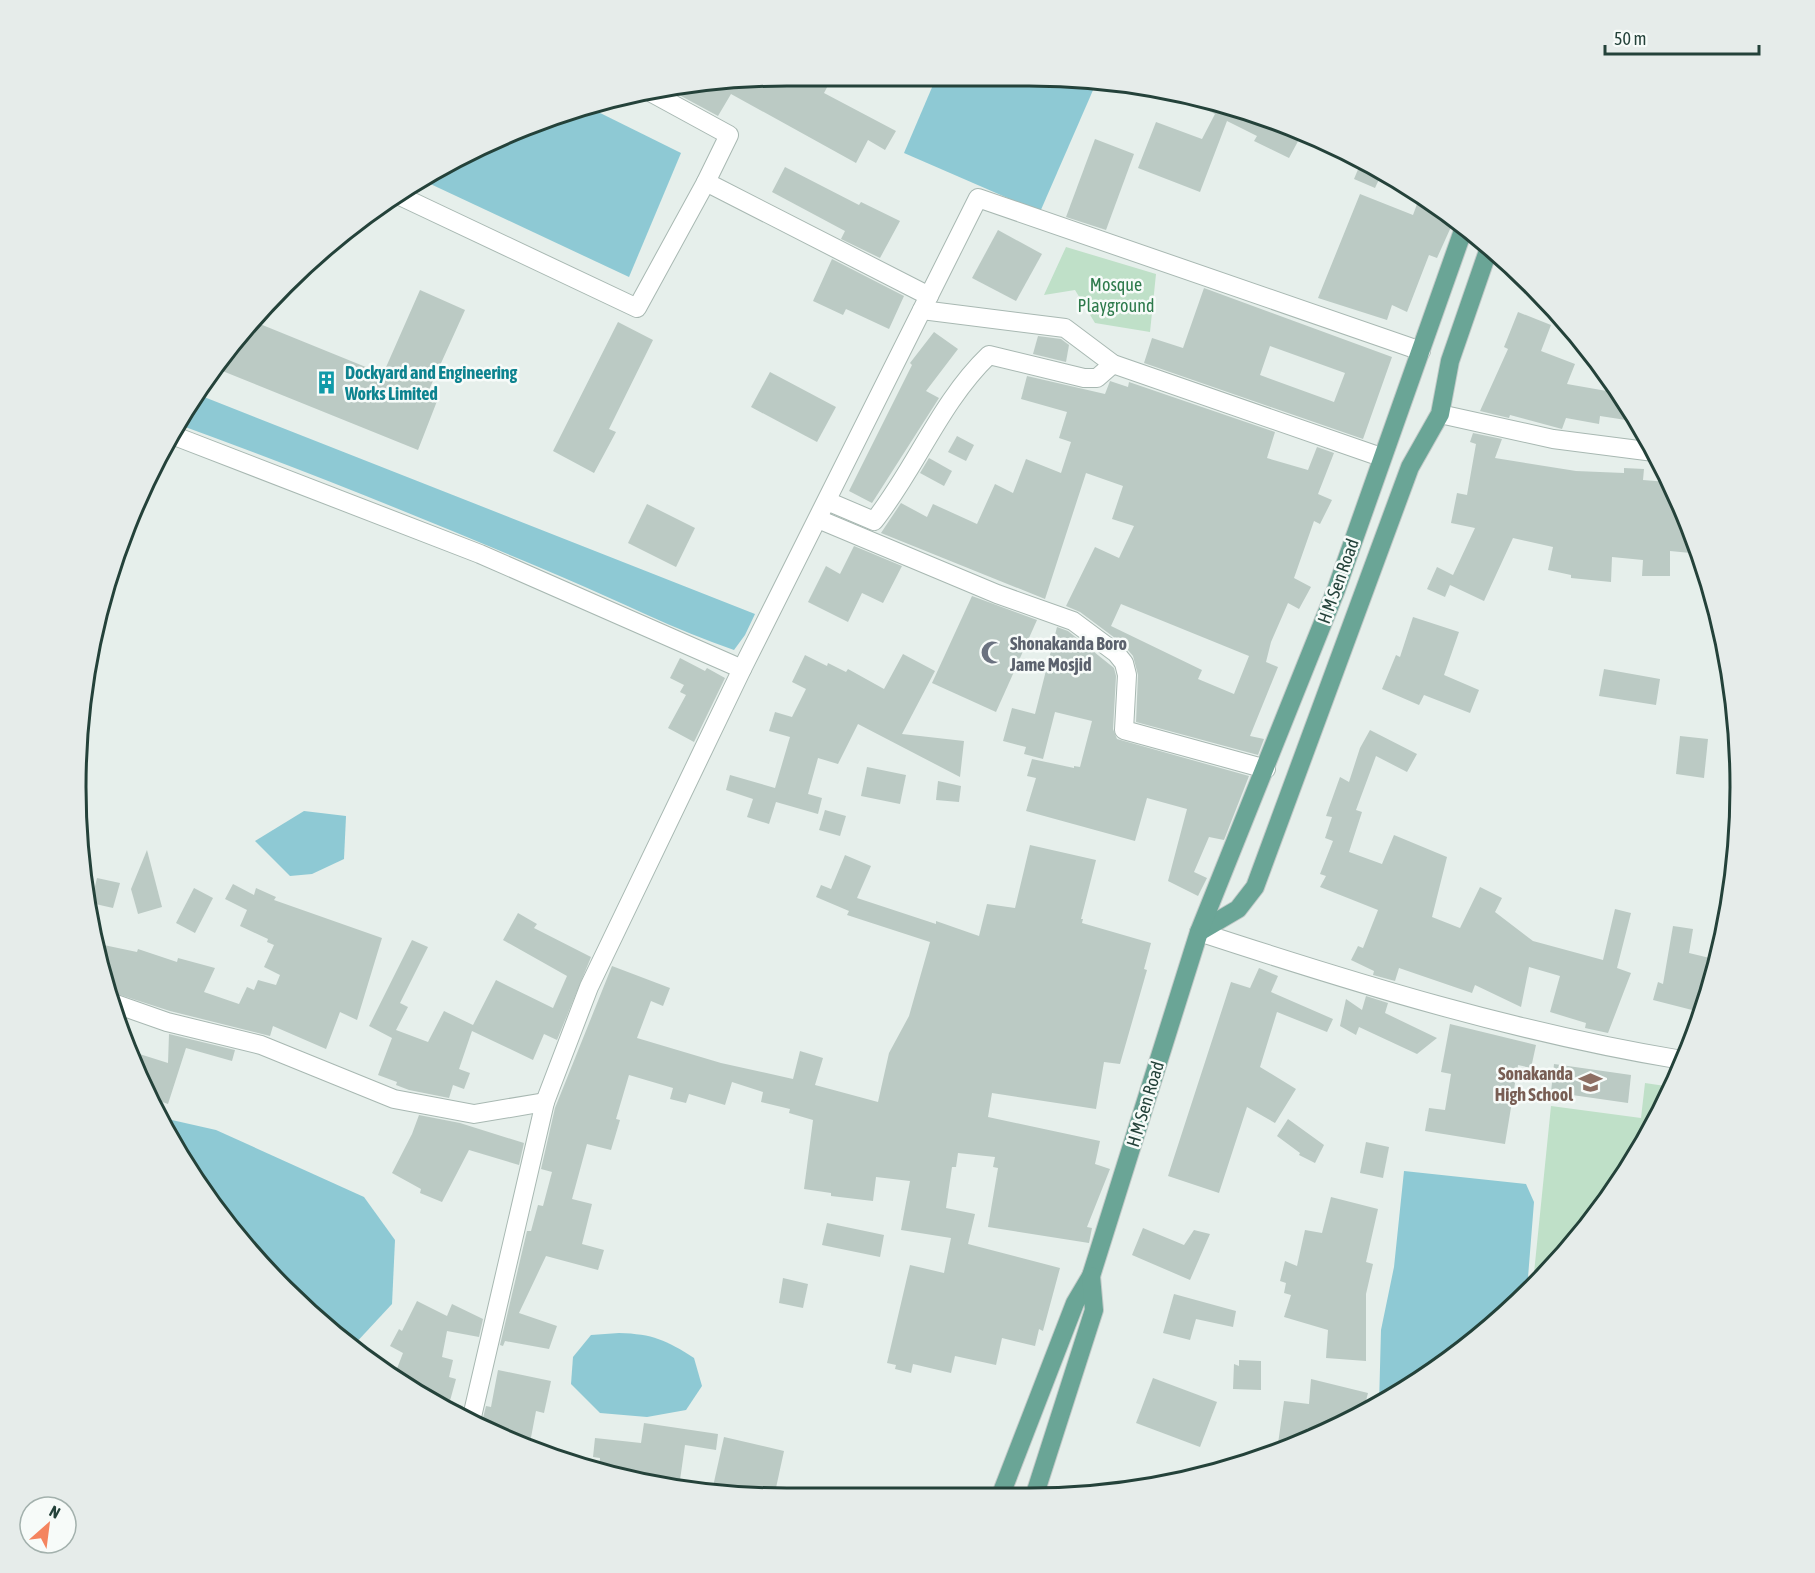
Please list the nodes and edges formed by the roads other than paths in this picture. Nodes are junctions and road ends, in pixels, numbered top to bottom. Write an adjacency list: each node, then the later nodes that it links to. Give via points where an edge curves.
1 (660, 97): 2 (street, via 729,135)
2 (706, 182): 3 (street, via 637,308); 6 (street)
3 (405, 199)
4 (1461, 235): 7 (main road, H M Sen Road)
5 (1486, 255): 9 (main road, H M Sen Road, via 1450,361)
6 (926, 303): 7 (street, via 978,198); 8 (street, via 1065,328); 13 (street)
7 (1421, 351): 12 (main road, H M Sen Road)
8 (1113, 364): 12 (street); 13 (street, via 1097,378 1084,378 989,355 971,372 874,521)
9 (1440, 414): 11 (street, via 1553,439); 17 (main road, H M Sen Road, via 1410,467 1255,887 1238,909)
10 (178, 437): 15 (street, via 480,554)
11 (1644, 451)
12 (1381, 457): 16 (main road, H M Sen Road, via 1336,590)
13 (826, 501): 14 (street)
14 (818, 519): 15 (street); 16 (street, via 997,594 1073,621 1122,659 1127,675 1124,730)
15 (742, 669): 20 (street, via 589,987)
16 (1266, 768): 17 (main road, H M Sen Road)
17 (1199, 932): 19 (street, via 1422,1003 1612,1049); 21 (main road, H M Sen Road)
18 (121, 1006): 20 (street, via 167,1022 261,1045 394,1099 474,1114)
19 (1674, 1059)
20 (545, 1102): 22 (street)
21 (1091, 1276): 23 (main road, H M Sen Road, via 1075,1303); 24 (main road, H M Sen Road, via 1094,1310)
22 (473, 1413)
23 (1003, 1488)
24 (1037, 1488)

